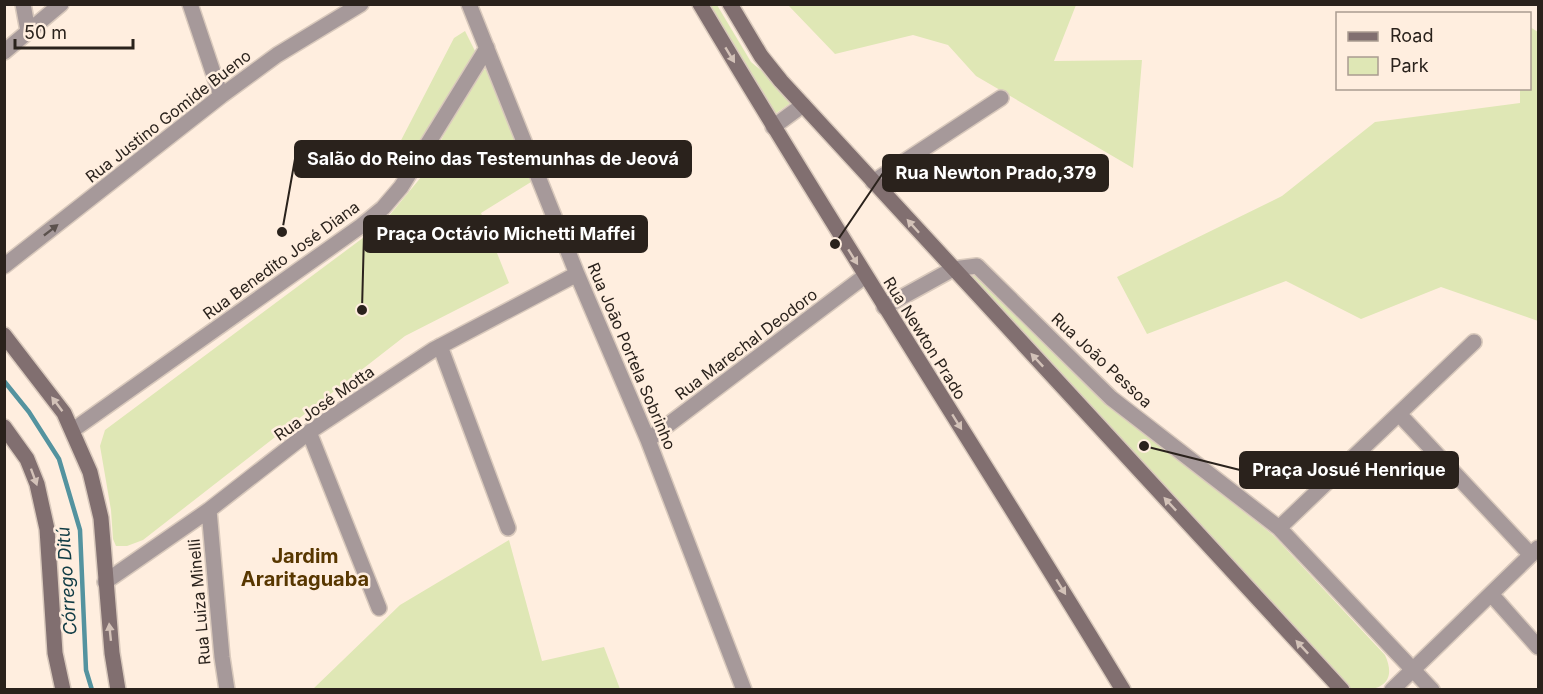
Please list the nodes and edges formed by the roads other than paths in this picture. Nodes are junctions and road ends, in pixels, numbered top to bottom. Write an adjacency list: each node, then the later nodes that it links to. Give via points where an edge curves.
1 (23, 4): 8 (street)
2 (62, 4): 8 (street)
3 (190, 4): 11 (street)
4 (361, 4): 11 (street, Rua Justino Gomide Bueno)
5 (469, 4): 9 (street, Rua João Portela Sobrinho)
6 (700, 4): 14 (street, Rua Newton Prado, one-way to 14)
7 (731, 5): 13 (street, via 761,56)
8 (28, 32): 10 (street)
9 (487, 48): 18 (street, Rua João Portela Sobrinho); 26 (street, Rua Benedito José Diana, via 401,187 382,208)
10 (4, 52)
11 (221, 96): 16 (street, Rua Justino Gomide Bueno, one-way to 11)
12 (1001, 98): 15 (street)
13 (803, 105): 14 (street); 15 (street)
14 (773, 127): 19 (street, Rua Newton Prado, one-way to 19)
15 (873, 182): 17 (street, one-way to 15)
16 (4, 266)
17 (953, 269): 20 (street); 31 (street, Rua João Pessoa, via 977,266 1111,398); 43 (street, one-way to 17)
18 (577, 274): 23 (street, Rua José Motta); 28 (street, Rua João Portela Sobrinho)
19 (865, 276): 20 (street, Rua Newton Prado); 28 (street, Rua Marechal Deodoro)
20 (884, 307): 42 (street, Rua Newton Prado, one-way to 42)
21 (4, 335): 26 (street, one-way to 21)
22 (1474, 342): 24 (street)
23 (440, 346): 27 (street, Rua José Motta); 30 (street)
24 (1399, 414): 31 (street); 32 (street)
25 (4, 428): 38 (street, one-way to 38, via 27,459 37,484 46,529 55,653)
26 (73, 430): 33 (street, via 90,472 101,518)
27 (309, 432): 29 (street, Rua José Motta); 35 (street)
28 (648, 440): 41 (street, Rua João Portela Sobrinho)
29 (209, 510): 33 (street, Rua José Motta); 40 (street, Rua Luiza Minelli)
30 (508, 528)
31 (1279, 528): 37 (street, Rua João Pessoa)
32 (1535, 551): 34 (street)
33 (105, 582): 39 (street, one-way to 33)
34 (1491, 594): 36 (street); 37 (street)
35 (379, 608)
36 (1539, 647)
37 (1412, 670): 44 (street); 45 (street, Rua João Pessoa)
38 (63, 690)
39 (118, 690)
40 (227, 690)
41 (744, 690)
42 (1123, 690)
43 (1342, 690)
44 (1392, 690)
45 (1432, 690)

